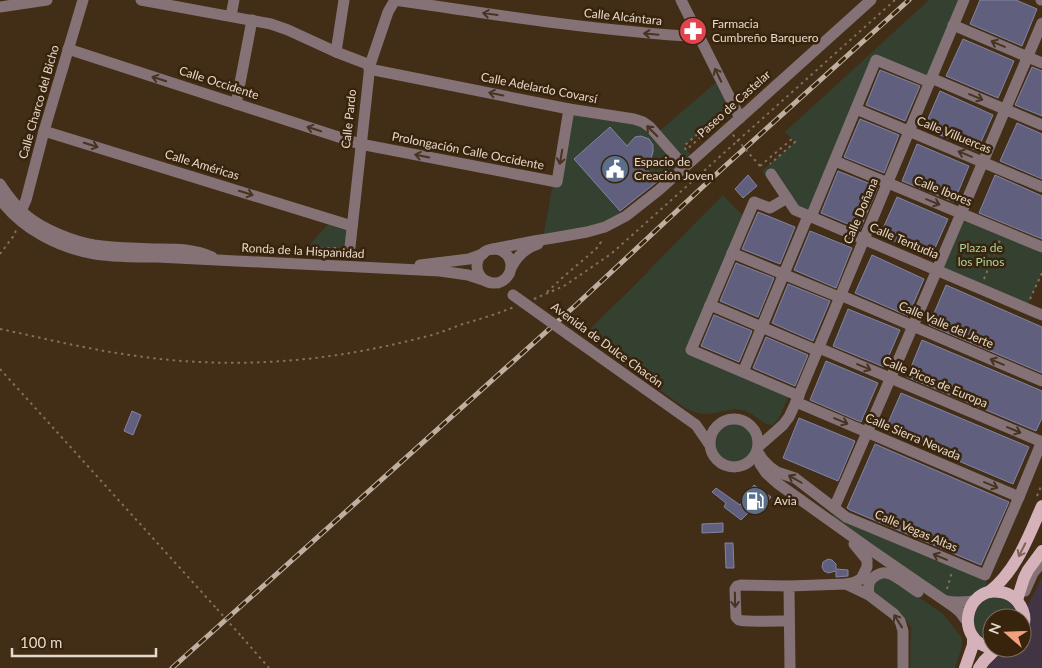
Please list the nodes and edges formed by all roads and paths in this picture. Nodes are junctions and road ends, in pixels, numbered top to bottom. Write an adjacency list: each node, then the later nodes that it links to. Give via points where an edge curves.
1 (47, 0): 11 (street)
2 (83, 0): 17 (street, Calle Charco del Bicho)
3 (141, 0): 12 (street, Calle Adelardo Covarsí)
4 (234, 0): 12 (street)
5 (344, 0): 18 (street)
6 (395, 0): 16 (street, Calle Alcántara, one-way to 6, via 626,32); 21 (street, Calle Pardo)
7 (681, 0): 16 (street)
8 (871, 0): 28 (street, Paseo de Castelar)
9 (895, 0): 64 (path, via 611,254 564,286)
10 (964, 0): 15 (street, Calle Doñana)
11 (0, 7)
12 (231, 16): 13 (street, Calle Adelardo Covarsí)
13 (252, 20): 18 (street, Calle Adelardo Covarsí, via 288,30); 24 (street)
14 (1042, 23): 19 (street)
15 (953, 25): 19 (street, one-way to 15); 22 (street, Calle Doñana)
16 (700, 37): 23 (street, one-way to 16)
17 (68, 49): 24 (street, Calle Occidente, one-way to 17); 30 (street, Calle Charco del Bicho)
18 (336, 52): 21 (street, Calle Adelardo Covarsí)
19 (1028, 57): 20 (street); 27 (street)
20 (1042, 63)
21 (369, 67): 25 (street, Calle Adelardo Covarsí, one-way to 21); 32 (street, Calle Pardo)
22 (930, 80): 26 (street, via 876,60); 27 (street, one-way to 27); 31 (street, Calle Doñana)
23 (732, 103): 28 (street); 36 (path, bridge, via 684,146 686,150 720,120 760,166 792,139 795,142)
24 (236, 104): 32 (street, Calle Occidente, one-way to 24)
25 (569, 109): 32 (street, Prolongación Calle Occidente, one-way to 32, via 556,182); 35 (street, Calle Adelardo Covarsí, one-way to 25, via 643,122)
26 (856, 109): 31 (street, Calle Villuercas); 33 (street)
27 (1006, 110): 29 (street); 34 (street)
28 (740, 118): 35 (street, Paseo de Castelar)
29 (1042, 125)
30 (44, 131): 43 (street, Calle Charco del Bicho); 45 (street, Calle Américas, one-way to 45)
31 (909, 131): 34 (street, Calle Villuercas, one-way to 31); 37 (street, Calle Doñana)
32 (360, 144): 45 (street, Calle Pardo)
33 (834, 160): 37 (street, Calle Ibores); 44 (street)
34 (982, 161): 39 (street, Calle Villuercas); 42 (street)
35 (685, 167): 46 (street, Paseo de Castelar, via 626,216)
36 (770, 170): 40 (street, Calle Tentudia)
37 (888, 183): 42 (street, Calle Ibores, one-way to 42); 49 (street, Calle Doñana)
38 (0, 184): 43 (street, Ronda de la Hispanidad)
39 (1042, 187)
40 (787, 198): 44 (street, Calle Tentudia, via 795,210); 54 (street, via 770,208 754,202)
41 (0, 199): 43 (street, Ronda de la Hispanidad)
42 (961, 213): 47 (street, Calle Ibores); 59 (street)
43 (20, 215): 55 (path, via 15,234); 56 (street, Ronda de la Hispanidad, via 70,238 94,245 187,250 202,252 220,261)
44 (809, 216): 49 (street, Calle Tentudia); 61 (street)
45 (352, 226): 51 (street, Calle Pardo)
46 (599, 228): 48 (street, Paseo de Castelar); 64 (path, via 601,242 596,249)
47 (1004, 231): 50 (street, Calle Ibores); 63 (path)
48 (553, 238): 53 (street, Paseo de Castelar); 58 (street, Paseo de Castelar, via 521,254)
49 (864, 239): 59 (street, Calle Tentudia); 66 (street, Calle Doñana)
50 (1042, 247)
51 (349, 249): 52 (path); 52 (path, via 342,246 316,248)
52 (316, 251): 56 (path, via 311,251)
53 (488, 252): 57 (street, Ronda de la Hispanidad, via 469,259); 58 (street, via 499,250 504,253 510,262); 62 (street, via 479,258 477,264 483,280)
54 (732, 253): 61 (street, Calle Valle del Jerte); 68 (street)
55 (0, 254)
56 (312, 265): 57 (street, Ronda de la Hispanidad)
57 (384, 269): 62 (street, Ronda de la Hispanidad, via 450,272)
58 (510, 270): 62 (street, via 503,281); 65 (street)
59 (937, 270): 63 (street, Calle Tentudia); 72 (street)
60 (1042, 272): 70 (path)
61 (784, 274): 66 (street, Calle Valle del Jerte); 73 (street)
62 (491, 283): 65 (street, Avenida de Dulce Chacón)
63 (980, 288): 70 (street, Calle Tentudia)
64 (546, 294): 67 (path)
65 (513, 295): 81 (street, Avenida de Dulce Chacón, bridge)
66 (840, 296): 72 (street, Calle Valle del Jerte); 75 (street, Calle Doñana)
67 (530, 300)
68 (710, 305): 73 (street, Calle Picos de Europa); 77 (street, Calle Sierra Nevada, via 691,350)
69 (515, 307): 74 (path, via 422,338 323,357 259,363 131,355)
70 (1026, 308): 71 (street, Calle Tentudia)
71 (1042, 315)
72 (913, 326): 78 (street); 79 (street, Calle Valle del Jerte, one-way to 72)
73 (761, 327): 75 (street, Calle Picos de Europa); 77 (street)
74 (0, 328)
75 (818, 349): 78 (street, Calle Picos de Europa, one-way to 78); 80 (street, Calle Doñana)
76 (0, 369): 111 (path, bridge)
77 (743, 372): 80 (street, Calle Sierra Nevada)
78 (891, 379): 85 (street); 86 (street, Calle Picos de Europa, one-way to 86)
79 (1042, 380)
80 (798, 399): 83 (street, Calle Doñana); 85 (street, Calle Sierra Nevada, one-way to 85)
81 (684, 417): 82 (street, Avenida de Dulce Chacón); 87 (street, Avenida de Dulce Chacón, via 696,425)
82 (720, 424): 84 (street, via 726,420 741,420); 87 (street, via 714,429)
83 (778, 430): 84 (street); 88 (street, Calle Doñana)
84 (755, 431): 88 (street)
85 (867, 432): 91 (street, Calle Sierra Nevada, one-way to 91); 93 (street)
86 (1042, 441): 91 (street)
87 (709, 444): 89 (street, via 714,458 726,467)
88 (757, 451): 89 (street, via 748,463); 90 (street, via 758,462); 93 (street, Calle Vegas Altas, one-way to 88, via 794,478 777,472)
89 (734, 468): 90 (street, via 756,473)
90 (777, 483): 94 (street)
91 (1019, 497): 97 (street, Calle Vegas Altas, via 985,575)
92 (1042, 506): 101 (main road, one-way to 101, via 1016,562 1000,584)
93 (836, 509): 94 (street); 97 (street, Calle Vegas Altas, one-way to 93, via 846,517)
94 (829, 521): 95 (street)
95 (846, 532): 99 (street, via 867,560 861,579); 103 (street)
96 (1042, 551): 105 (main road, via 1024,578)
97 (954, 562): 103 (path)
98 (1042, 562): 105 (street, via 1033,573)
99 (846, 584): 100 (street); 102 (street)
100 (789, 586): 107 (street); 107 (street, one-way to 107, via 741,585 735,589 737,619)
101 (989, 592): 104 (main road); 105 (main road, via 1004,593)
102 (869, 595): 103 (street, via 868,586 872,579 886,573 926,595); 113 (street, one-way to 102, via 900,621)
103 (943, 600): 104 (street, via 954,603); 108 (street, via 960,612)
104 (975, 601): 108 (main road, via 969,611)
105 (1019, 604): 106 (main road)
106 (1020, 608)
107 (789, 620): 112 (street)
108 (968, 623): 109 (main road)
109 (973, 636): 110 (main road); 114 (main road)
110 (982, 644)
111 (269, 668)
112 (790, 668)
113 (903, 668)
114 (965, 668)

